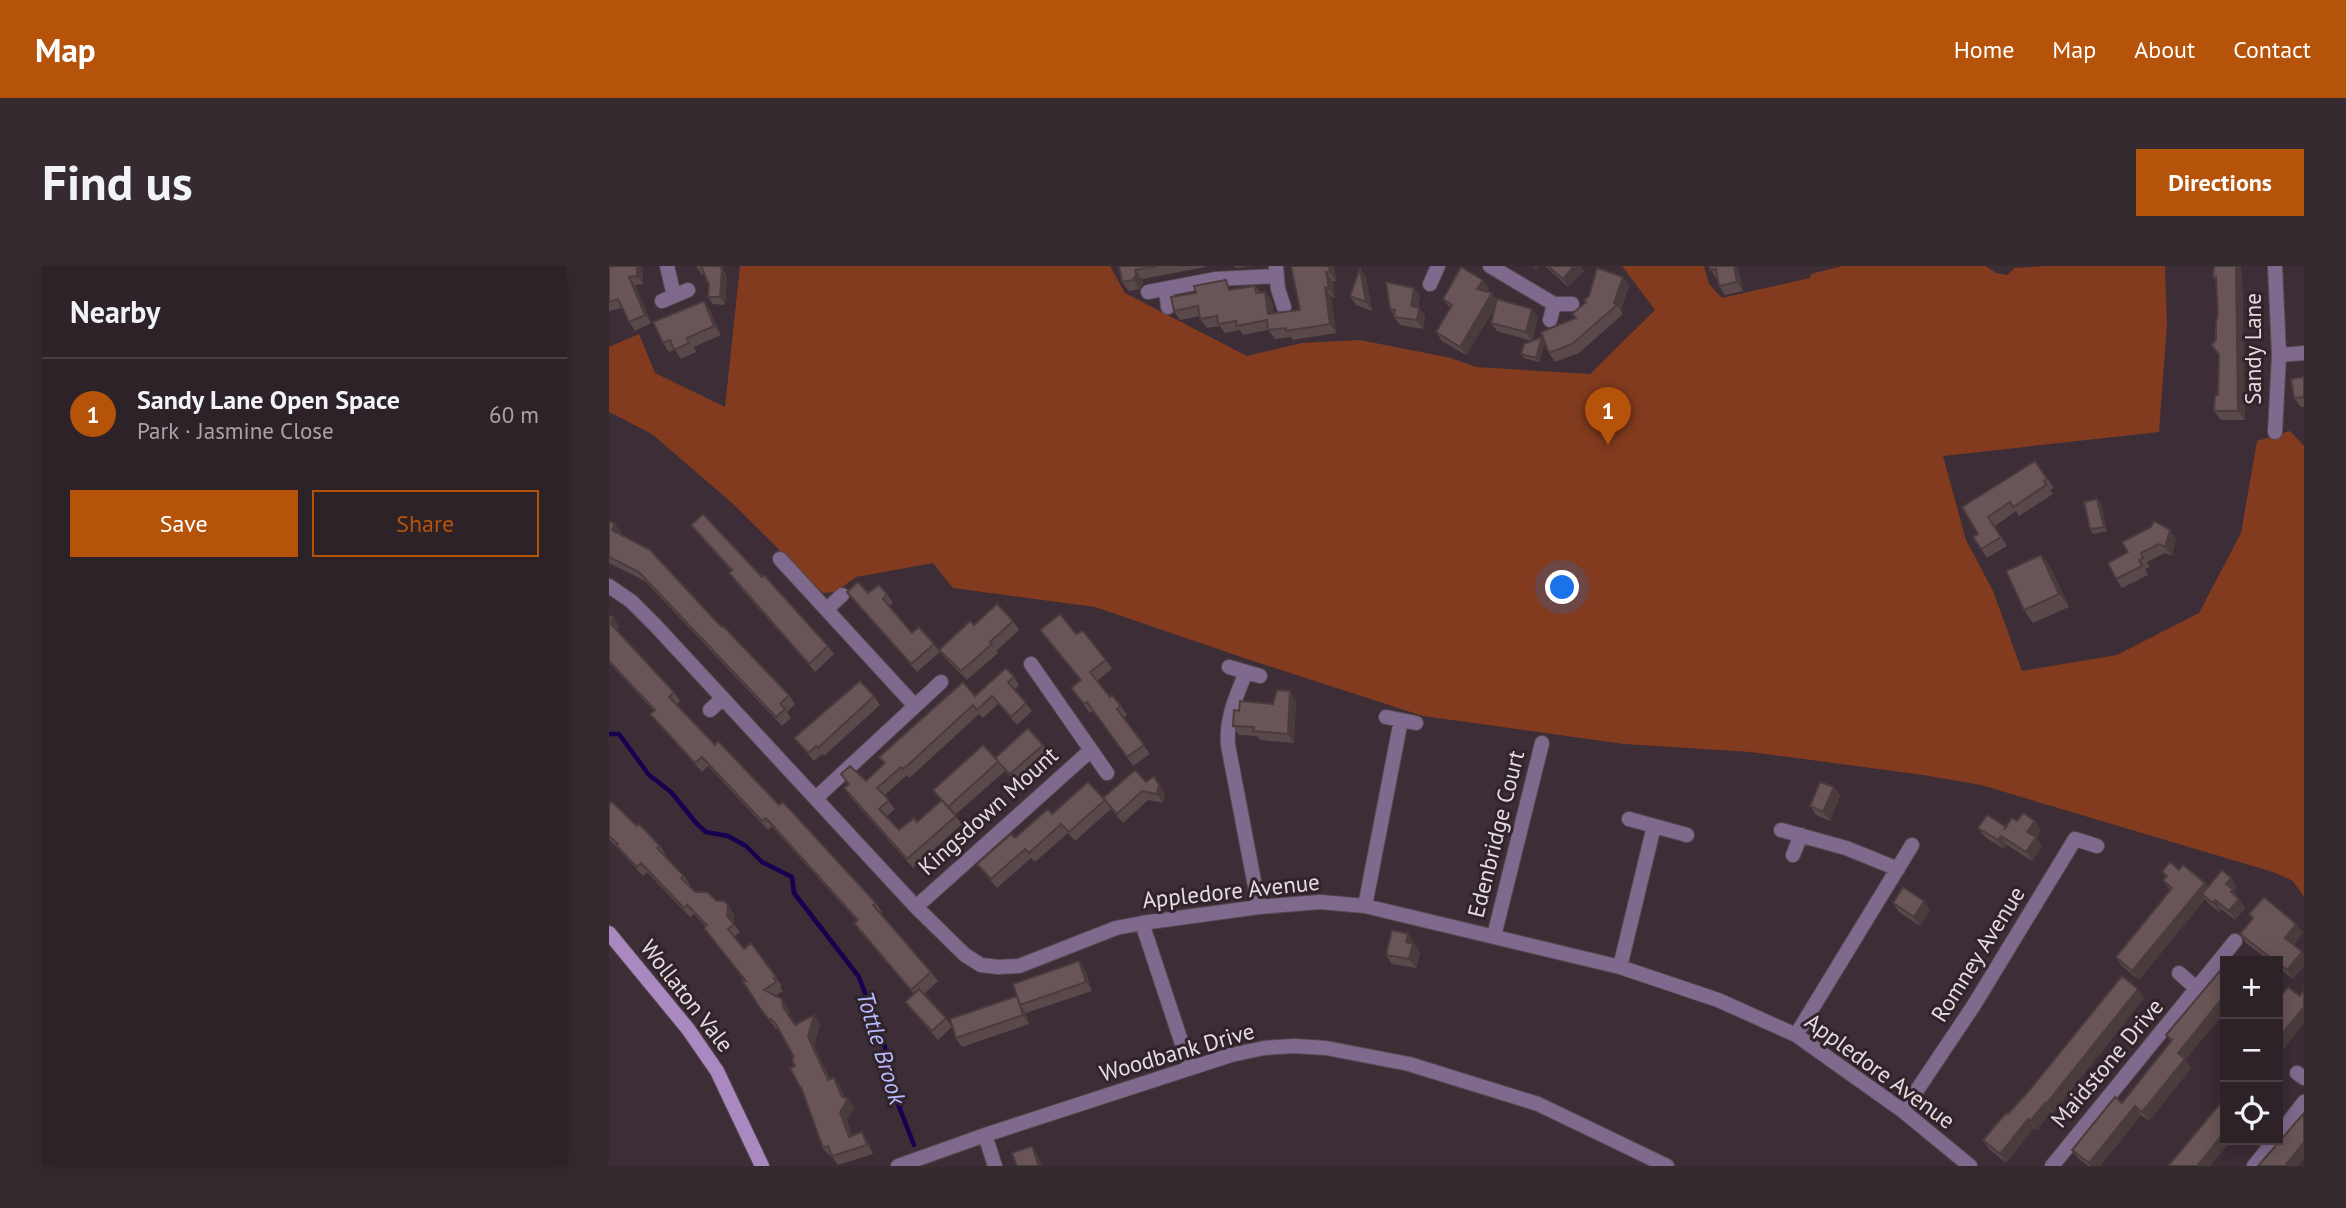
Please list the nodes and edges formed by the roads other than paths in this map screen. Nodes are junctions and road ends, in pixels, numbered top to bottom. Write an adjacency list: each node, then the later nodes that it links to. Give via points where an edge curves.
1 (667, 266): 8 (street, via 668,298)
2 (1438, 266): 6 (street)
3 (1490, 266): 10 (street)
4 (2275, 266): 16 (street, Sandy Lane)
5 (1276, 271): 7 (street); 13 (street)
6 (1430, 284)
7 (1166, 289): 9 (street); 12 (street)
8 (688, 290)
9 (1148, 292)
10 (1554, 304): 11 (street); 14 (street)
11 (1572, 304)
12 (1168, 307)
13 (1284, 307)
14 (1550, 320)
15 (2304, 353): 16 (street)
16 (2279, 355): 17 (street, Sandy Lane)
17 (2275, 432)
18 (780, 559): 21 (street)
19 (609, 586): 25 (street, Appledore Avenue, via 631,601)
20 (842, 595): 21 (street)
21 (827, 610): 26 (street)
22 (1031, 664): 30 (street, Kingsdown Mount)
23 (1229, 667): 44 (street, via 1253,674 1229,716 1227,729)
24 (941, 682): 26 (street)
25 (723, 698): 27 (street); 32 (street, Appledore Avenue)
26 (915, 706): 32 (street)
27 (710, 710)
28 (1416, 723): 42 (street, via 1393,719)
29 (1542, 743): 47 (street, Edenbridge Court)
30 (1091, 750): 31 (street, Kingsdown Mount); 43 (street, Kingsdown Mount)
31 (1107, 772)
32 (816, 798): 43 (street, Appledore Avenue)
33 (1629, 819): 34 (street)
34 (1654, 826): 36 (street); 49 (street)
35 (1781, 830): 37 (street)
36 (1687, 835)
37 (1801, 835): 40 (street); 41 (street)
38 (1912, 845): 41 (street)
39 (2097, 846): 55 (street, Romney Avenue, via 2075,839)
40 (1793, 855)
41 (1898, 869): 52 (street)
42 (1365, 906): 44 (street, Appledore Avenue, via 1320,902); 47 (street, Appledore Avenue)
43 (916, 907): 45 (street, Appledore Avenue, via 965,955 981,965 998,967 1019,966)
44 (1259, 907): 45 (street, Appledore Avenue)
45 (1142, 923): 53 (street)
46 (609, 933): 59 (street, Wollaton Vale, via 717,1071)
47 (1494, 936): 49 (street, Appledore Avenue)
48 (2235, 941): 51 (street, Maidstone Drive)
49 (1620, 967): 52 (street, Appledore Avenue, via 1718,1000)
50 (2179, 973): 51 (street)
51 (2197, 989): 64 (street, Maidstone Drive)
52 (1796, 1035): 55 (street, Appledore Avenue)
53 (1190, 1068): 57 (street, Woodbank Drive); 62 (street, Woodbank Drive, via 1264,1048 1294,1046 1365,1054 1538,1104)
54 (2304, 1102): 56 (street)
55 (1903, 1111): 63 (street, Appledore Avenue)
56 (2283, 1129)
57 (985, 1135): 60 (street, Woodbank Drive); 61 (street)
58 (2270, 1145): 65 (street)
59 (762, 1166)
60 (898, 1166)
61 (995, 1166)
62 (1667, 1166)
63 (1970, 1166)
64 (2052, 1166)
65 (2254, 1166)

